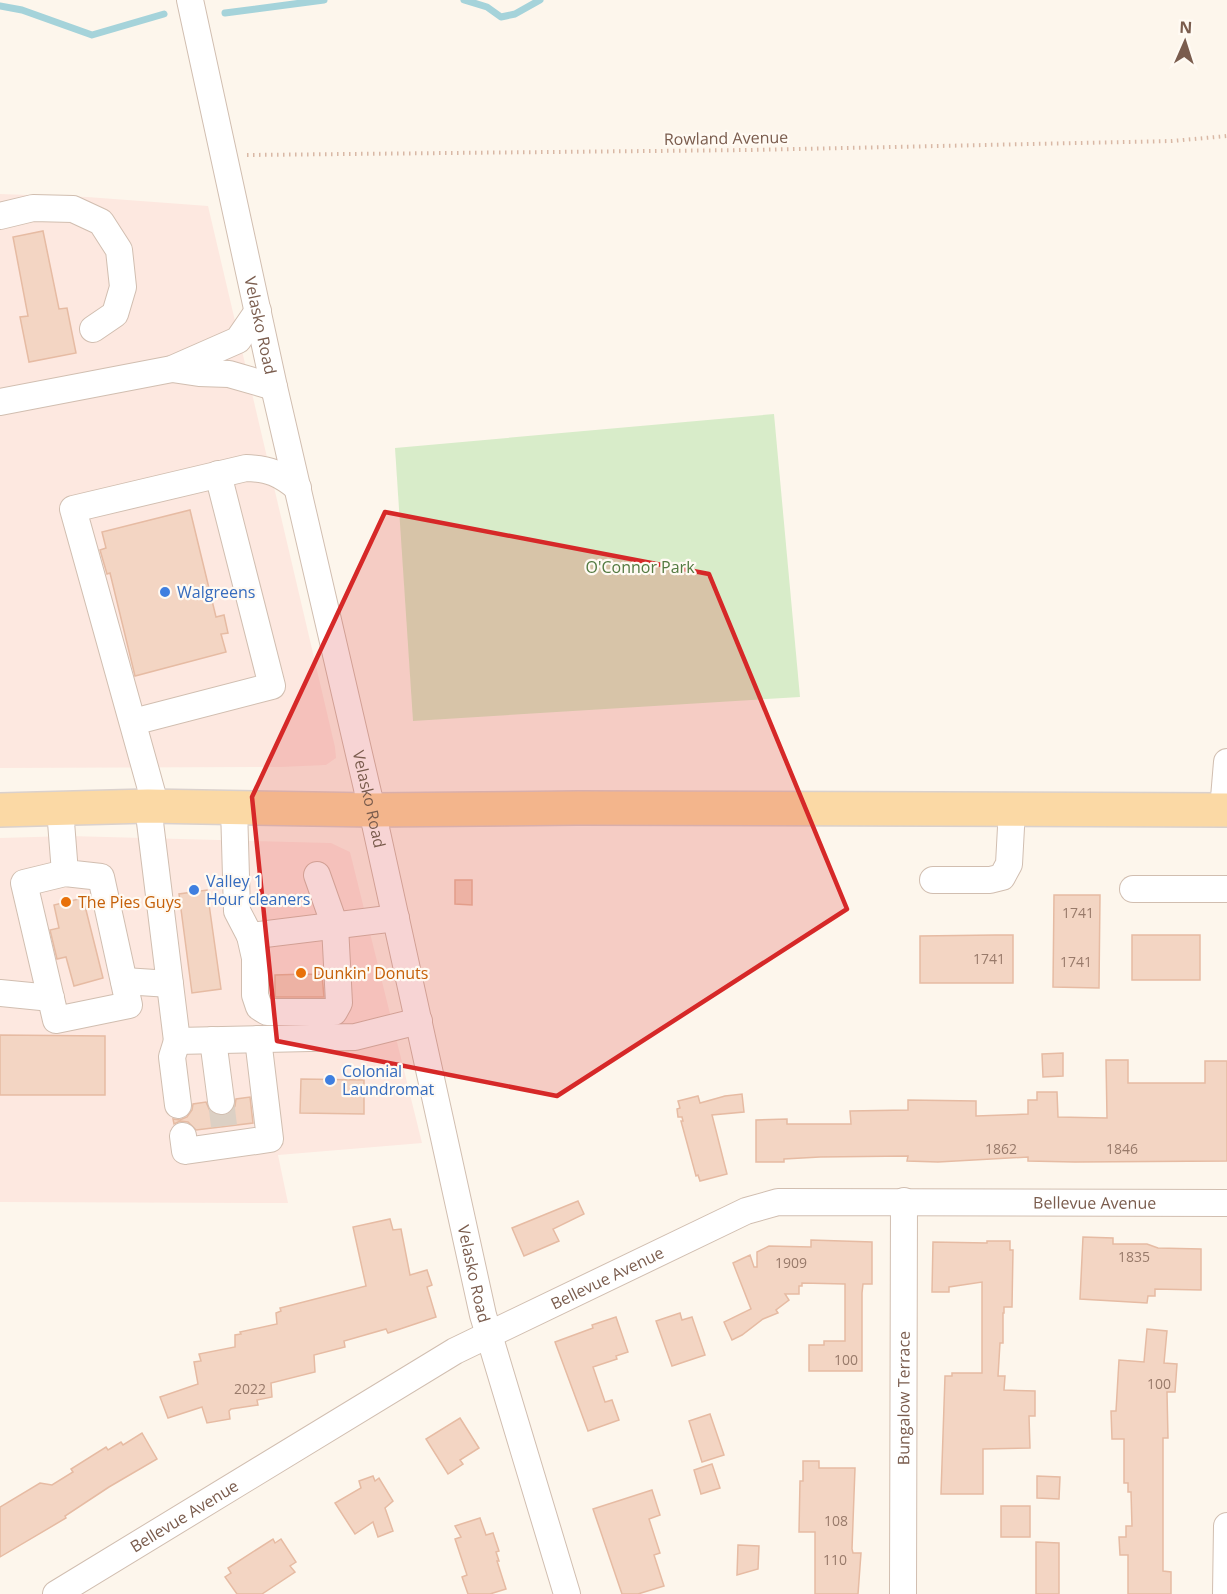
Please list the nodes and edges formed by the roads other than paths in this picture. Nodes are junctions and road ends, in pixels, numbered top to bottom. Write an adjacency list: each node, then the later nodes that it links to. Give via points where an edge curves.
1 (190, 0): 3 (street, Velasko Road)
2 (0, 216): 4 (street, via 33,208 73,209 101,222 119,250 123,287 115,314)
3 (258, 311): 5 (street, via 238,340); 6 (street, Velasko Road)
4 (93, 329)
5 (172, 369): 6 (street, via 229,374); 7 (street)
6 (274, 387): 8 (street, Velasko Road)
7 (0, 402)
8 (284, 426): 9 (street, via 260,460); 11 (street, Velasko Road)
9 (246, 468): 10 (street); 11 (street, via 276,473)
10 (218, 474): 12 (street); 14 (street, via 272,686)
11 (298, 488): 21 (street, Velasko Road)
12 (75, 517): 13 (street); 13 (street, via 92,535 101,563)
13 (99, 600): 14 (street)
14 (133, 722): 16 (street)
15 (1227, 762): 22 (street)
16 (152, 807): 17 (main road); 18 (main road); 32 (street)
17 (234, 808): 21 (main road); 30 (street, via 237,911)
18 (60, 809): 20 (main road); 23 (street)
19 (1012, 809): 21 (main road); 22 (main road); 25 (street, via 1009,864 1002,877)
20 (0, 810)
21 (372, 810): 28 (street, Velasko Road)
22 (1225, 810)
23 (65, 873): 31 (street, via 101,878); 34 (street, via 24,882)
24 (317, 875): 29 (street)
25 (933, 880)
26 (1133, 889): 27 (street)
27 (1227, 889)
28 (396, 918): 29 (street); 35 (street, Velasko Road)
29 (335, 926): 30 (street); 30 (street, via 339,1003 334,1012 267,1012 259,1007)
30 (250, 936)
31 (124, 981): 32 (street); 34 (street, via 129,1005 56,1020)
32 (170, 984): 38 (street)
33 (0, 993): 34 (street)
34 (51, 998)
35 (418, 1021): 36 (street, via 355,1037); 44 (street, Velasko Road)
36 (258, 1039): 37 (street); 41 (street, via 270,1139 226,1136 185,1151)
37 (213, 1040): 38 (street); 39 (street)
38 (177, 1041): 40 (street, via 172,1058)
39 (221, 1101)
40 (178, 1105)
41 (183, 1136)
42 (904, 1201): 43 (street, Bellevue Avenue); 44 (street, Bellevue Avenue, via 778,1202 746,1211); 48 (street, Bungalow Terrace)
43 (1227, 1203)
44 (489, 1334): 46 (street, Bellevue Avenue); 47 (street, Velasko Road)
45 (1227, 1526): 49 (street)
46 (58, 1593)
47 (567, 1594)
48 (903, 1594)
49 (1226, 1594)

